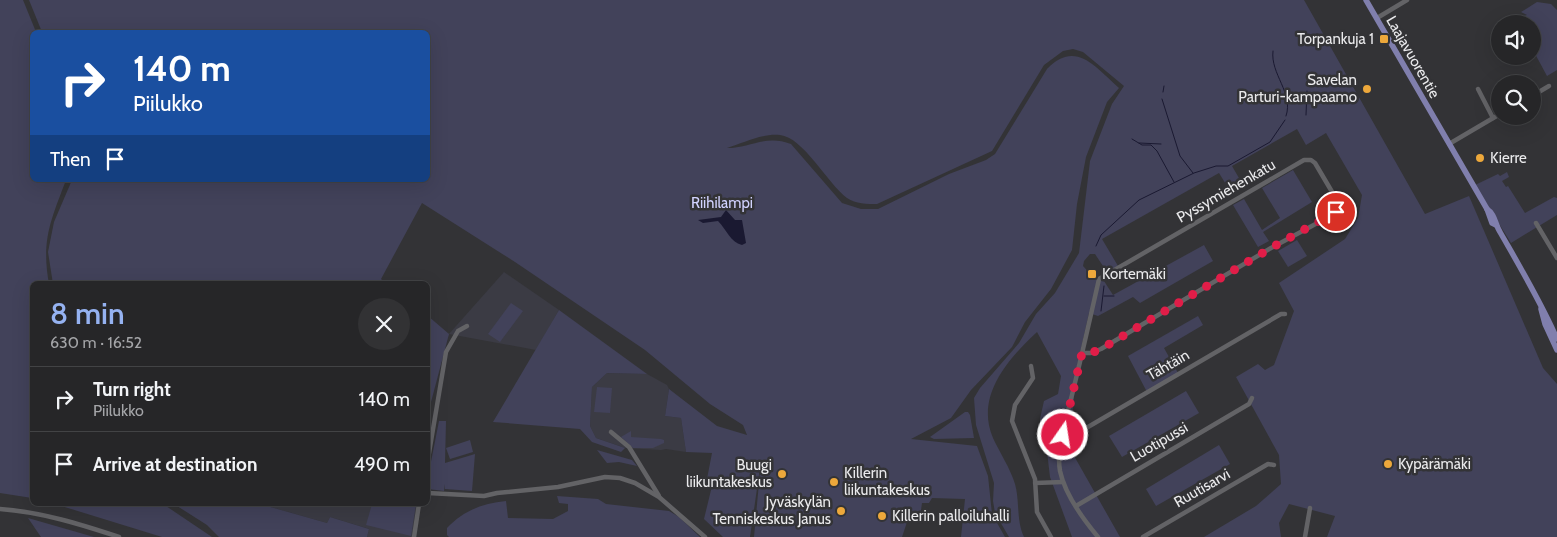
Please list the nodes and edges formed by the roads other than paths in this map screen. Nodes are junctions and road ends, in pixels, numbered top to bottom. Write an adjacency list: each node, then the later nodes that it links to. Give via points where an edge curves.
1 (1366, 0): 3 (main road, Laajavuorentie)
2 (1407, 0): 3 (street)
3 (1377, 18): 9 (main road, Laajavuorentie)
4 (1549, 86): 6 (street)
5 (1478, 89): 7 (street)
6 (1541, 91)
7 (1491, 113)
8 (1491, 120): 9 (street)
9 (1449, 144): 12 (main road, Laajavuorentie, via 1496,220)
10 (1536, 223): 11 (street)
11 (1557, 258)
12 (1541, 304): 15 (main road, Laajavuorentie); 16 (main road, Laajavuorentie, via 1545,324)
13 (1286, 314): 21 (street, Tähtäin, via 1076,434)
14 (467, 326): 22 (street, via 458,331 446,352)
15 (1557, 340)
16 (1557, 350)
17 (1082, 353): 17 (street, Pyssymiehenkatu, via 1102,278 1304,160 1315,163 1338,202 1338,209 1101,349); 21 (street, Pyssymiehenkatu)
18 (1031, 366): 25 (street, via 1033,378 1015,405 1012,421)
19 (1252, 398): 29 (street, Luotipussi, via 1249,404)
20 (611, 432): 27 (street, via 629,447)
21 (1063, 435): 24 (street, Pyssymiehenkatu, via 1059,464)
22 (430, 447)
23 (1274, 465): 37 (street, Ruutisarvi, via 1268,464)
24 (1063, 482): 25 (street); 29 (street, Pyssymiehenkatu)
25 (1035, 483): 35 (street, via 1038,512)
26 (430, 493): 27 (street, via 484,496 605,477 635,483)
27 (659, 497): 34 (street)
28 (419, 506): 33 (street)
29 (1076, 506): 36 (street, Pyssymiehenkatu)
30 (1310, 508): 38 (street)
31 (0, 509): 32 (street, via 59,518)
32 (119, 537)
33 (414, 537)
34 (705, 537)
35 (1051, 537)
36 (1098, 537)
37 (1143, 537)
38 (1305, 537)

